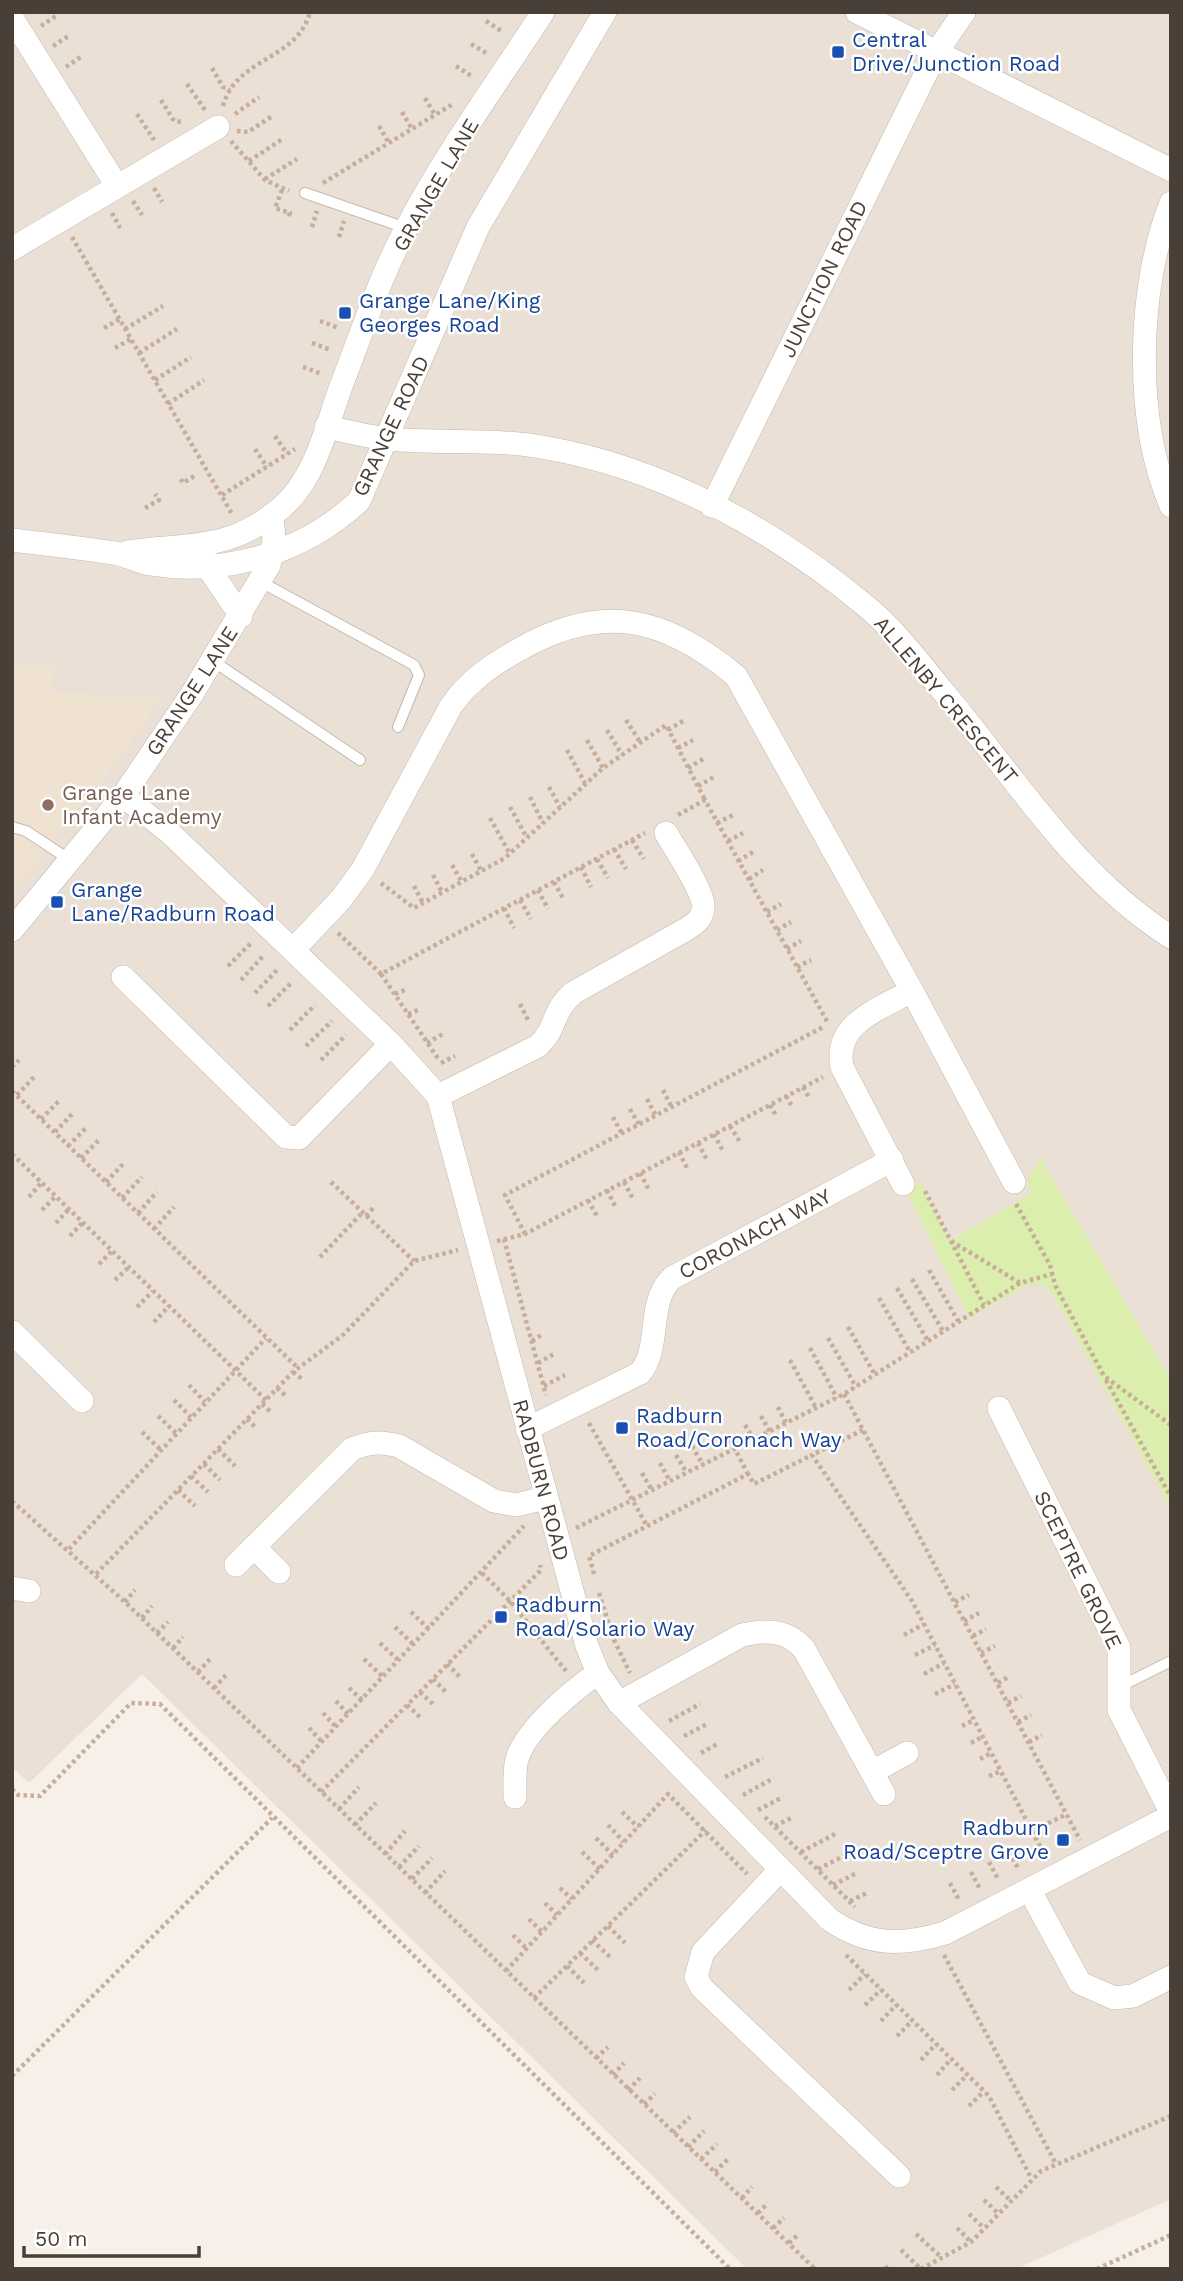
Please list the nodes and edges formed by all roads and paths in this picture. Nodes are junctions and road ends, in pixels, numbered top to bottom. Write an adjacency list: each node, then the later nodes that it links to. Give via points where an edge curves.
1 (310, 12): 10 (path, via 292,44 244,71)
2 (543, 12): 13 (street, GRANGE LANE)
3 (605, 12): 50 (street, GRANGE ROAD, via 478,227)
4 (857, 12): 7 (street)
5 (964, 12): 7 (street, JUNCTION ROAD)
6 (12, 18): 28 (street)
7 (936, 53): 26 (street); 59 (street, JUNCTION ROAD)
8 (212, 68): 10 (path, via 223,87)
9 (187, 84): 19 (path)
10 (230, 90): 19 (path)
11 (259, 97): 19 (path)
12 (425, 98): 16 (path)
13 (484, 103): 16 (path, via 470,94); 34 (street, GRANGE LANE)
14 (402, 112): 20 (path)
15 (137, 114): 23 (path)
16 (435, 115): 20 (path)
17 (271, 117): 19 (path, via 248,132)
18 (379, 126): 22 (path)
19 (218, 127): 23 (street); 25 (path)
20 (412, 129): 22 (path)
21 (284, 138): 25 (path)
22 (389, 143): 30 (path)
23 (165, 158): 28 (street)
24 (297, 159): 27 (path)
25 (249, 161): 27 (path)
26 (1171, 170)
27 (265, 180): 29 (path)
28 (117, 186): 32 (street)
29 (282, 190): 30 (path); 33 (path, via 275,208 290,213)
30 (305, 193): 34 (lane)
31 (1171, 203): 60 (street, via 1151,264 1144,348 1154,446)
32 (62, 219): 35 (street); 37 (path)
33 (287, 219)
34 (406, 228): 48 (street, GRANGE LANE)
35 (12, 249)
36 (163, 306): 39 (path)
37 (120, 319): 38 (path); 39 (path)
38 (104, 328)
39 (125, 329): 41 (path)
40 (177, 329): 43 (path)
41 (131, 339): 42 (path); 43 (path)
42 (116, 348)
43 (139, 353): 45 (path)
44 (191, 357): 45 (path)
45 (155, 380): 47 (path)
46 (204, 380): 47 (path)
47 (169, 404): 58 (path)
48 (326, 427): 50 (street, ALLENBY CRESCENT); 52 (street, GRANGE LANE)
49 (275, 436): 53 (path)
50 (388, 439): 59 (street, ALLENBY CRESCENT, via 505,442 549,448 652,478); 65 (street, GRANGE ROAD, via 359,501 337,522)
51 (255, 449): 54 (path)
52 (317, 451): 53 (path, via 301,445); 62 (street, GRANGE LANE, via 297,492)
53 (287, 454): 54 (path)
54 (267, 467): 58 (path)
55 (196, 475): 56 (path)
56 (181, 479)
57 (155, 494): 61 (path, via 159,500)
58 (222, 495): 63 (path)
59 (712, 506): 140 (street, ALLENBY CRESCENT, via 755,527 868,608 968,721 1079,858)
60 (1171, 506)
61 (145, 508)
62 (272, 515): 63 (street, GRANGE LANE); 65 (street, GRANGE LANE)
63 (243, 533): 66 (street, GRANGE LANE)
64 (12, 540): 66 (street, GRANGE LANE, via 118,554)
65 (273, 554): 66 (street, GRANGE ROAD); 67 (street, GRANGE LANE)
66 (205, 556): 68 (street, GRANGE LANE)
67 (261, 582): 68 (street, GRANGE LANE); 72 (lane, via 414,665 419,676)
68 (241, 616): 69 (street, GRANGE LANE)
69 (213, 661): 82 (lane); 89 (street, GRANGE LANE)
70 (626, 720): 77 (path)
71 (683, 721): 74 (path)
72 (398, 727)
73 (607, 730): 80 (path)
74 (668, 730): 77 (path, via 666,725); 78 (path)
75 (587, 740): 83 (path)
76 (693, 740): 78 (path)
77 (640, 742): 80 (path)
78 (678, 748): 84 (path)
79 (568, 750): 86 (path)
80 (622, 755): 83 (path)
81 (704, 759): 84 (path)
82 (360, 760)
83 (603, 768): 86 (path)
84 (688, 768): 87 (path)
85 (713, 777): 87 (path)
86 (586, 784): 93 (path)
87 (698, 786): 91 (path)
88 (549, 787): 93 (path)
89 (122, 796): 110 (street, GRANGE LANE); 144 (street, RADBURN ROAD, via 170,832)
90 (530, 797): 96 (path)
91 (705, 800): 97 (path); 99 (path)
92 (510, 807): 101 (path)
93 (560, 807): 96 (path)
94 (733, 815): 97 (path)
95 (490, 818): 107 (path)
96 (543, 823): 101 (path)
97 (718, 823): 103 (path)
98 (12, 827): 110 (lane)
99 (664, 829): 102 (path); 183 (street, via 701,895 705,906 701,916 685,930 573,993 559,1006 547,1037 538,1046)
100 (743, 833): 103 (path)
101 (527, 838): 107 (path)
102 (632, 840): 104 (path); 109 (path)
103 (728, 841): 111 (path)
104 (614, 849): 108 (path); 115 (path)
105 (753, 852): 111 (path)
106 (472, 854): 117 (path)
107 (510, 854): 117 (path)
108 (597, 859): 113 (path); 119 (path)
109 (644, 859)
110 (70, 860): 138 (street, GRANGE LANE)
111 (738, 860): 120 (path)
112 (452, 865): 121 (path)
113 (581, 867): 122 (path); 124 (path)
114 (363, 869): 129 (path, via 414,908); 134 (street); 155 (street, via 467,684 490,666 575,624 608,619 641,625 709,654 736,676)
115 (626, 869)
116 (763, 870): 120 (path)
117 (481, 871): 121 (path)
118 (433, 875): 126 (path)
119 (608, 878)
120 (748, 879): 133 (path)
121 (462, 882): 126 (path)
122 (554, 882): 125 (path); 128 (path)
123 (414, 886): 129 (path)
124 (591, 887)
125 (538, 890): 127 (path); 132 (path)
126 (442, 892): 129 (path)
127 (520, 900): 131 (path); 135 (path)
128 (564, 900)
129 (423, 903)
130 (780, 904): 133 (path)
131 (504, 908): 137 (path); 150 (path)
132 (548, 909)
133 (767, 912): 139 (path)
134 (323, 919): 144 (street); 150 (path)
135 (530, 919)
136 (790, 922): 139 (path)
137 (514, 928)
138 (12, 930)
139 (777, 930): 143 (path)
140 (1171, 937)
141 (801, 941): 143 (path)
142 (251, 943): 147 (path)
143 (787, 949): 148 (path)
144 (293, 950): 170 (street, RADBURN ROAD)
145 (264, 955): 152 (path)
146 (811, 960): 148 (path)
147 (228, 966)
148 (797, 967): 166 (path)
149 (278, 969): 156 (path)
150 (381, 974): 157 (path)
151 (123, 977): 170 (street, via 293,1140)
152 (241, 980)
153 (292, 982): 160 (path)
154 (407, 989): 157 (path)
155 (912, 991): 166 (street); 221 (street)
156 (255, 993)
157 (394, 994): 162 (path)
158 (520, 1004): 164 (path)
159 (315, 1005): 165 (path)
160 (268, 1006)
161 (418, 1010): 162 (path)
162 (408, 1014): 169 (path)
163 (332, 1021): 171 (path)
164 (531, 1026)
165 (290, 1030)
166 (836, 1031): 176 (street); 189 (path)
167 (443, 1034): 169 (path)
168 (346, 1035): 174 (path)
169 (427, 1043): 175 (path)
170 (391, 1044): 183 (street, RADBURN ROAD)
171 (306, 1046)
172 (455, 1056): 175 (path)
173 (19, 1060): 177 (path)
174 (321, 1060)
175 (441, 1063): 178 (path)
176 (842, 1066): 180 (path); 212 (street)
177 (12, 1067)
178 (448, 1074)
179 (35, 1076): 182 (path)
180 (803, 1087): 184 (path); 185 (path)
181 (663, 1090): 189 (path)
182 (15, 1093): 196 (path)
183 (438, 1096): 246 (street, RADBURN ROAD)
184 (786, 1096): 188 (path); 190 (path)
185 (810, 1099)
186 (647, 1100): 193 (path)
187 (59, 1101): 196 (path)
188 (769, 1105): 195 (path); 198 (path)
189 (672, 1108): 193 (path)
190 (793, 1108)
191 (630, 1109): 197 (path)
192 (72, 1114): 200 (path)
193 (656, 1116): 197 (path)
194 (613, 1117): 201 (path)
195 (777, 1117)
196 (41, 1119): 200 (path)
197 (639, 1125): 201 (path)
198 (730, 1126): 202 (path); 204 (path)
199 (86, 1128): 206 (path)
200 (55, 1132): 206 (path)
201 (622, 1134): 242 (path, via 505,1195)
202 (714, 1134): 205 (path); 207 (path)
203 (99, 1140): 210 (path)
204 (740, 1142)
205 (698, 1143): 208 (path); 211 (path)
206 (68, 1146): 210 (path)
207 (723, 1151)
208 (679, 1152): 214 (path); 215 (path)
209 (12, 1154): 217 (path)
210 (81, 1158): 218 (path)
211 (707, 1160)
212 (892, 1160): 222 (street); 297 (street, CORONACH WAY, via 672,1278 659,1298 650,1360 640,1373)
213 (125, 1162): 218 (path)
214 (688, 1170)
215 (640, 1173): 220 (path); 223 (path)
216 (142, 1178): 228 (path)
217 (42, 1182): 226 (path); 227 (path)
218 (106, 1182): 228 (path)
219 (331, 1182): 237 (path)
220 (624, 1182): 224 (path); 229 (path)
221 (1014, 1182): 253 (path, via 1016,1203)
222 (903, 1184): 245 (path, via 920,1182)
223 (649, 1190)
224 (607, 1191): 230 (path); 233 (path)
225 (157, 1192): 236 (path)
226 (29, 1196)
227 (56, 1196): 234 (path); 235 (path)
228 (122, 1198): 236 (path)
229 (633, 1199)
230 (588, 1200): 238 (path); 242 (path)
231 (174, 1207): 241 (path)
232 (373, 1208): 237 (path)
233 (617, 1208)
234 (69, 1209): 239 (path); 240 (path)
235 (43, 1210)
236 (138, 1213): 241 (path)
237 (364, 1214): 248 (path); 249 (path)
238 (598, 1218)
239 (83, 1222): 243 (path); 247 (path)
240 (56, 1223)
241 (154, 1229): 271 (path)
242 (525, 1234): 244 (path)
243 (70, 1236)
244 (504, 1239): 246 (path); 264 (path)
245 (950, 1241): 256 (path); 260 (path)
246 (479, 1245): 249 (path); 311 (street, RADBURN ROAD)
247 (112, 1251): 250 (path); 251 (path)
248 (320, 1256)
249 (414, 1261): 281 (path, via 343,1335)
250 (99, 1264)
251 (129, 1267): 255 (path); 258 (path)
252 (929, 1270): 265 (path)
253 (1052, 1274): 256 (path); 284 (path)
254 (912, 1279): 268 (path)
255 (116, 1280)
256 (1020, 1283): 260 (path)
257 (897, 1288): 273 (path)
258 (153, 1291): 261 (path); 262 (path)
259 (879, 1298): 276 (path)
260 (984, 1304): 265 (path)
261 (169, 1306): 266 (path); 280 (path)
262 (137, 1307)
263 (533, 1314): 264 (path)
264 (526, 1318): 274 (path)
265 (958, 1321): 268 (path)
266 (154, 1322)
267 (848, 1327): 283 (path)
268 (943, 1331): 273 (path)
269 (12, 1332): 294 (street)
270 (543, 1334): 274 (path)
271 (266, 1338): 280 (path); 281 (path)
272 (828, 1338): 288 (path)
273 (928, 1340): 276 (path)
274 (532, 1341): 279 (path)
275 (810, 1348): 292 (path)
276 (910, 1352): 283 (path)
277 (554, 1354): 279 (path)
278 (790, 1360): 300 (path)
279 (538, 1363): 287 (path)
280 (235, 1370): 295 (path); 296 (path)
281 (295, 1370): 285 (path); 289 (path)
282 (565, 1375): 287 (path)
283 (875, 1375): 288 (path)
284 (1104, 1376): 309 (path); 337 (path)
285 (302, 1379)
286 (189, 1385): 295 (path)
287 (544, 1386): 303 (path)
288 (856, 1387): 291 (path)
289 (277, 1388): 290 (path); 296 (path)
290 (286, 1395)
291 (844, 1395): 292 (path); 312 (path)
292 (837, 1398): 300 (path)
293 (174, 1400): 305 (path)
294 (82, 1401)
295 (205, 1402): 305 (path)
296 (264, 1402): 301 (path); 306 (path)
297 (579, 1404): 303 (street, CORONACH WAY); 339 (path)
298 (778, 1407): 307 (path)
299 (999, 1408): 396 (street, SCEPTRE GROVE, via 1119,1648)
300 (817, 1409): 307 (path)
301 (271, 1412)
302 (158, 1416): 315 (path)
303 (555, 1416): 311 (street, CORONACH WAY)
304 (761, 1416): 314 (path)
305 (191, 1418): 315 (path)
306 (247, 1419): 310 (path); 319 (path)
307 (786, 1423): 314 (path)
308 (745, 1424): 317 (path)
309 (1171, 1424)
310 (256, 1427)
311 (527, 1429): 338 (street, RADBURN ROAD)
312 (863, 1430): 323 (path); 356 (path)
313 (142, 1432): 321 (path)
314 (770, 1432): 317 (path)
315 (176, 1433): 321 (path)
316 (727, 1434): 320 (path)
317 (754, 1440): 320 (path)
318 (692, 1446): 326 (path)
319 (218, 1449): 325 (path); 327 (path)
320 (736, 1449): 326 (path); 330 (path)
321 (161, 1450): 346 (path)
322 (676, 1455): 329 (path)
323 (812, 1455): 330 (path, via 754,1484); 363 (path)
324 (660, 1463): 333 (path)
325 (204, 1464): 331 (path); 332 (path)
326 (703, 1465): 329 (path)
327 (235, 1466)
328 (642, 1473): 335 (path)
329 (687, 1473): 333 (path)
330 (748, 1474): 342 (path)
331 (191, 1476): 334 (path); 336 (path)
332 (220, 1480)
333 (670, 1482): 335 (path)
334 (178, 1490): 341 (path); 351 (path)
335 (653, 1490): 339 (path)
336 (208, 1492)
337 (1171, 1497)
338 (545, 1498): 344 (street, RADBURN ROAD); 345 (street, via 516,1505 494,1501 399,1446 369,1443 352,1449)
339 (633, 1500): 342 (path); 344 (path)
340 (12, 1501): 346 (path)
341 (195, 1506)
342 (647, 1526): 397 (path, via 589,1556 614,1640)
343 (531, 1534): 350 (path, via 527,1522)
344 (557, 1538): 391 (street, RADBURN ROAD)
345 (254, 1547): 348 (street); 349 (street)
346 (69, 1549): 351 (path)
347 (538, 1558): 354 (path, via 541,1570)
348 (236, 1565)
349 (279, 1572)
350 (482, 1573): 354 (path); 365 (path)
351 (96, 1574): 355 (path)
352 (135, 1590): 355 (path)
353 (969, 1595): 356 (path)
354 (510, 1601): 383 (path); 391 (path)
355 (125, 1602): 360 (path)
356 (955, 1602): 361 (path)
357 (152, 1606): 360 (path)
358 (411, 1612): 365 (path)
359 (978, 1613): 361 (path)
360 (142, 1618): 367 (path)
361 (964, 1621): 369 (path)
362 (168, 1622): 367 (path)
363 (924, 1624): 368 (path); 372 (path)
364 (395, 1627): 373 (path)
365 (429, 1629): 373 (path)
366 (986, 1629): 369 (path)
367 (157, 1633): 375 (path)
368 (904, 1635)
369 (973, 1636): 376 (path)
370 (183, 1637): 375 (path)
371 (380, 1643): 380 (path)
372 (934, 1644): 377 (path); 382 (path)
373 (414, 1645): 380 (path)
374 (995, 1646): 376 (path)
375 (173, 1648): 384 (path)
376 (981, 1653): 392 (path)
377 (915, 1655)
378 (210, 1659): 384 (path)
379 (364, 1659): 388 (path)
380 (399, 1661): 388 (path)
381 (1171, 1661): 396 (lane)
382 (944, 1663): 385 (path); 393 (path)
383 (447, 1664): 389 (path); 390 (path)
384 (198, 1672): 394 (path)
385 (924, 1674)
386 (226, 1675): 394 (path)
387 (1010, 1676): 392 (path)
388 (383, 1677): 402 (path)
389 (461, 1678)
390 (433, 1679): 398 (path); 399 (path)
391 (589, 1679): 404 (street, RADBURN ROAD); 443 (street, via 522,1748)
392 (998, 1683): 405 (path)
393 (955, 1684): 400 (path); 413 (path)
394 (214, 1688): 432 (path)
395 (349, 1688): 402 (path)
396 (1119, 1688): 451 (street, SCEPTRE GROVE, via 1119,1710)
397 (642, 1691): 404 (street); 434 (street, via 742,1636 780,1633 794,1638 803,1649)
398 (420, 1692): 407 (path); 408 (path)
399 (447, 1693)
400 (935, 1694)
401 (1021, 1696): 405 (path)
402 (362, 1700): 410 (path)
403 (336, 1701): 410 (path)
404 (619, 1703): 449 (street, RADBURN ROAD)
405 (1008, 1703): 415 (path)
406 (700, 1704): 414 (path)
407 (407, 1705): 412 (path); 440 (path)
408 (434, 1705)
409 (323, 1713): 417 (path)
410 (348, 1714): 417 (path)
411 (1031, 1715): 415 (path)
412 (421, 1718)
413 (974, 1720): 418 (path); 422 (path)
414 (669, 1721)
415 (1018, 1722): 424 (path)
416 (709, 1723): 421 (path)
417 (336, 1727): 423 (path)
418 (962, 1727)
419 (309, 1728): 423 (path)
420 (1042, 1735): 424 (path)
421 (684, 1736)
422 (983, 1736): 426 (path); 429 (path)
423 (322, 1742): 432 (path)
424 (1029, 1742): 450 (path)
425 (719, 1743): 427 (path)
426 (971, 1743)
427 (701, 1753)
428 (907, 1753): 434 (street)
429 (991, 1753): 431 (path); 433 (path)
430 (763, 1758): 436 (path)
431 (980, 1759)
432 (297, 1768): 440 (path)
433 (1001, 1771): 435 (path); 450 (path, via 1032,1831)
434 (872, 1772): 441 (street)
435 (989, 1776)
436 (725, 1777)
437 (774, 1778): 442 (path)
438 (359, 1787): 446 (path)
439 (12, 1790): 453 (path, via 18,1796 40,1796 131,1703 160,1704)
440 (321, 1792): 446 (path)
441 (884, 1794)
442 (743, 1795)
443 (515, 1797)
444 (783, 1797): 447 (path)
445 (376, 1803): 454 (path)
446 (339, 1809): 454 (path)
447 (758, 1810)
448 (622, 1812): 457 (path)
449 (724, 1812): 459 (path); 480 (street, RADBURN ROAD)
450 (1067, 1814): 473 (path)
451 (1171, 1814): 473 (street, RADBURN ROAD)
452 (793, 1817): 456 (path)
453 (272, 1818): 538 (path); 578 (path)
454 (355, 1825): 468 (path)
455 (608, 1825): 462 (path)
456 (775, 1826)
457 (638, 1827): 459 (path, via 668,1794); 462 (path)
458 (405, 1831): 468 (path)
459 (705, 1831): 464 (path); 493 (path)
460 (837, 1833): 466 (path)
461 (596, 1838): 470 (path)
462 (624, 1842): 470 (path)
463 (419, 1846): 476 (path)
464 (685, 1850): 471 (path); 475 (path)
465 (582, 1852): 478 (path)
466 (800, 1852)
467 (1009, 1852): 477 (path)
468 (385, 1854): 476 (path)
469 (848, 1854): 479 (path)
470 (612, 1855): 478 (path)
471 (690, 1856)
472 (432, 1858): 486 (path)
473 (1090, 1859): 494 (street, RADBURN ROAD)
474 (989, 1862): 485 (path)
475 (668, 1866): 482 (path); 487 (path)
476 (399, 1867): 486 (path)
477 (1018, 1868)
478 (600, 1869): 498 (path)
479 (817, 1869)
480 (780, 1870): 493 (street); 508 (street, RADBURN ROAD)
481 (445, 1871): 495 (path)
482 (674, 1872)
483 (971, 1872): 492 (path)
484 (857, 1873): 489 (path)
485 (998, 1879)
486 (412, 1880): 495 (path)
487 (653, 1882): 491 (path); 497 (path)
488 (950, 1883): 499 (path)
489 (833, 1885)
490 (560, 1888): 498 (path)
491 (659, 1888)
492 (980, 1889)
493 (762, 1890): 556 (street, via 703,1952 696,1977 702,1988)
494 (1030, 1891): 509 (street, RADBURN ROAD); 519 (street, via 1080,1983 1114,1998 1133,1996)
495 (425, 1893): 517 (path)
496 (867, 1893): 500 (path)
497 (637, 1897): 502 (path); 505 (path)
498 (572, 1899): 503 (path)
499 (959, 1900)
500 (850, 1901)
501 (545, 1903): 503 (path)
502 (644, 1903)
503 (557, 1915): 506 (path)
504 (529, 1919): 506 (path)
505 (607, 1926): 510 (path); 511 (path)
506 (542, 1932): 512 (path)
507 (513, 1935): 512 (path)
508 (851, 1935): 509 (street, RADBURN ROAD, via 912,1942); 518 (path, via 846,1956)
509 (934, 1937): 554 (path)
510 (592, 1940): 513 (path); 514 (path)
511 (625, 1943)
512 (527, 1949): 517 (path)
513 (580, 1953): 515 (path); 516 (path)
514 (610, 1957)
515 (567, 1966): 520 (path); 523 (path)
516 (598, 1970)
517 (506, 1971): 523 (path)
518 (864, 1974): 521 (path); 522 (path)
519 (1171, 1977)
520 (584, 1983)
521 (849, 1990)
522 (881, 1990): 524 (path); 525 (path)
523 (534, 1998): 531 (path)
524 (864, 2005)
525 (896, 2006): 526 (path); 527 (path)
526 (881, 2021)
527 (912, 2021): 528 (path); 529 (path)
528 (897, 2036)
529 (936, 2044): 532 (path); 533 (path)
530 (608, 2047): 531 (path)
531 (596, 2059): 535 (path)
532 (951, 2059): 536 (path); 537 (path)
533 (921, 2060)
534 (624, 2063): 535 (path)
535 (613, 2075): 540 (path)
536 (937, 2075)
537 (967, 2075): 541 (path); 542 (path)
538 (12, 2076)
539 (640, 2078): 540 (path)
540 (628, 2090): 544 (path)
541 (952, 2090)
542 (984, 2091): 545 (path); 557 (path)
543 (655, 2094): 544 (path)
544 (644, 2105): 549 (path)
545 (968, 2106)
546 (1171, 2116): 554 (path)
547 (690, 2117): 549 (path)
548 (704, 2131): 551 (path)
549 (674, 2133): 551 (path)
550 (717, 2144): 553 (path)
551 (688, 2147): 553 (path)
552 (730, 2157): 555 (path)
553 (701, 2159): 555 (path)
554 (1056, 2165): 557 (path)
555 (715, 2172): 560 (path)
556 (899, 2176)
557 (1031, 2178): 562 (path)
558 (752, 2187): 560 (path)
559 (996, 2188): 562 (path)
560 (742, 2198): 564 (path)
561 (984, 2200): 565 (path)
562 (1010, 2200): 565 (path)
563 (768, 2203): 564 (path)
564 (758, 2213): 568 (path)
565 (998, 2213): 570 (path)
566 (970, 2214): 570 (path)
567 (784, 2218): 568 (path)
568 (773, 2228): 575 (path)
569 (957, 2228): 574 (path)
570 (984, 2228): 574 (path)
571 (799, 2234): 575 (path)
572 (916, 2234): 577 (path)
573 (1171, 2235): 581 (path)
574 (971, 2242): 577 (path)
575 (789, 2243): 579 (path)
576 (901, 2250): 580 (path)
577 (941, 2258): 580 (path)
578 (730, 2269)
579 (815, 2269)
580 (921, 2269)
581 (1097, 2269)

